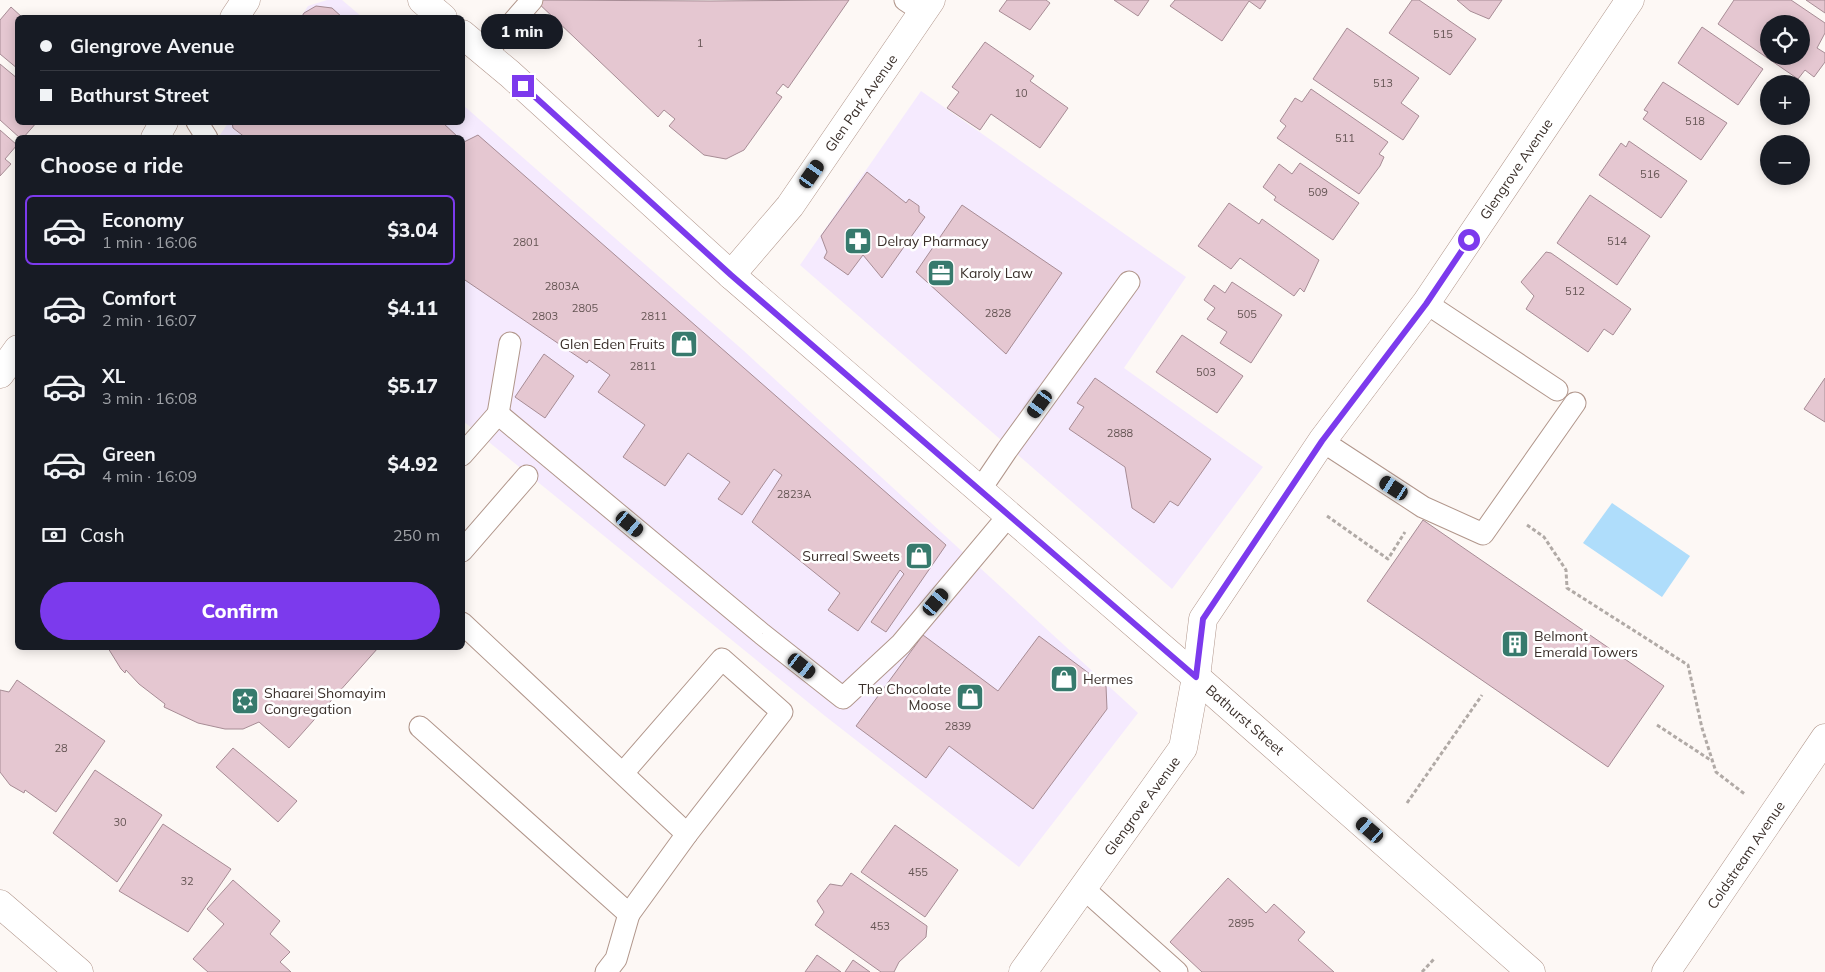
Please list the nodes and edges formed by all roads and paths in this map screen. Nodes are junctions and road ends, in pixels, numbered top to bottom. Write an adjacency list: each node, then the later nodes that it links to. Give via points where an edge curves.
1 (246, 0): 6 (street)
2 (422, 0): 7 (street)
3 (532, 0): 9 (lane)
4 (1630, 0): 12 (street, Glengrove Avenue)
5 (920, 4): 10 (street, Glen Park Avenue, via 790,206)
6 (236, 15)
7 (440, 15)
8 (465, 37): 9 (street, Bathurst Street)
9 (485, 54): 10 (street, Bathurst Street)
10 (731, 275): 22 (street, Bathurst Street)
11 (1128, 282): 22 (lane)
12 (1426, 304): 16 (lane); 19 (street, Glengrove Avenue)
13 (510, 343): 18 (lane)
14 (15, 352): 15 (street)
15 (0, 374)
16 (1557, 390)
17 (1575, 402): 24 (lane)
18 (498, 414): 20 (lane); 25 (lane, via 754,628 843,698 901,644)
19 (1322, 441): 23 (lane); 29 (street, Glengrove Avenue, via 1203,619)
20 (465, 452)
21 (527, 476): 27 (lane)
22 (980, 490): 25 (street, Bathurst Street)
23 (1422, 507): 24 (lane, via 1483,534); 26 (path, via 1388,558)
24 (1501, 508): 34 (path, via 1544,537 1566,570 1567,588 1688,665)
25 (1009, 515): 29 (street, Bathurst Street)
26 (1326, 516)
27 (465, 548)
28 (465, 626): 35 (lane)
29 (1196, 677): 39 (street, Glengrove Avenue, via 1183,748); 48 (street, Bathurst Street)
30 (1482, 694): 36 (path)
31 (1658, 725): 34 (path)
32 (420, 727): 41 (lane)
33 (1825, 738): 37 (street, Coldstream Avenue)
34 (1713, 761): 37 (path, via 1716,772)
35 (623, 774): 38 (lane); 38 (lane, via 722,659 782,712)
36 (1407, 803)
37 (1772, 816): 49 (street, Coldstream Avenue)
38 (687, 834): 41 (lane)
39 (1083, 888): 45 (street, Glengrove Avenue); 46 (lane)
40 (0, 904): 43 (street)
41 (629, 914): 44 (lane, via 616,959)
42 (1434, 959): 47 (path)
43 (80, 972)
44 (606, 972)
45 (1023, 972)
46 (1177, 972)
47 (1422, 972)
48 (1532, 972)
49 (1666, 972)

